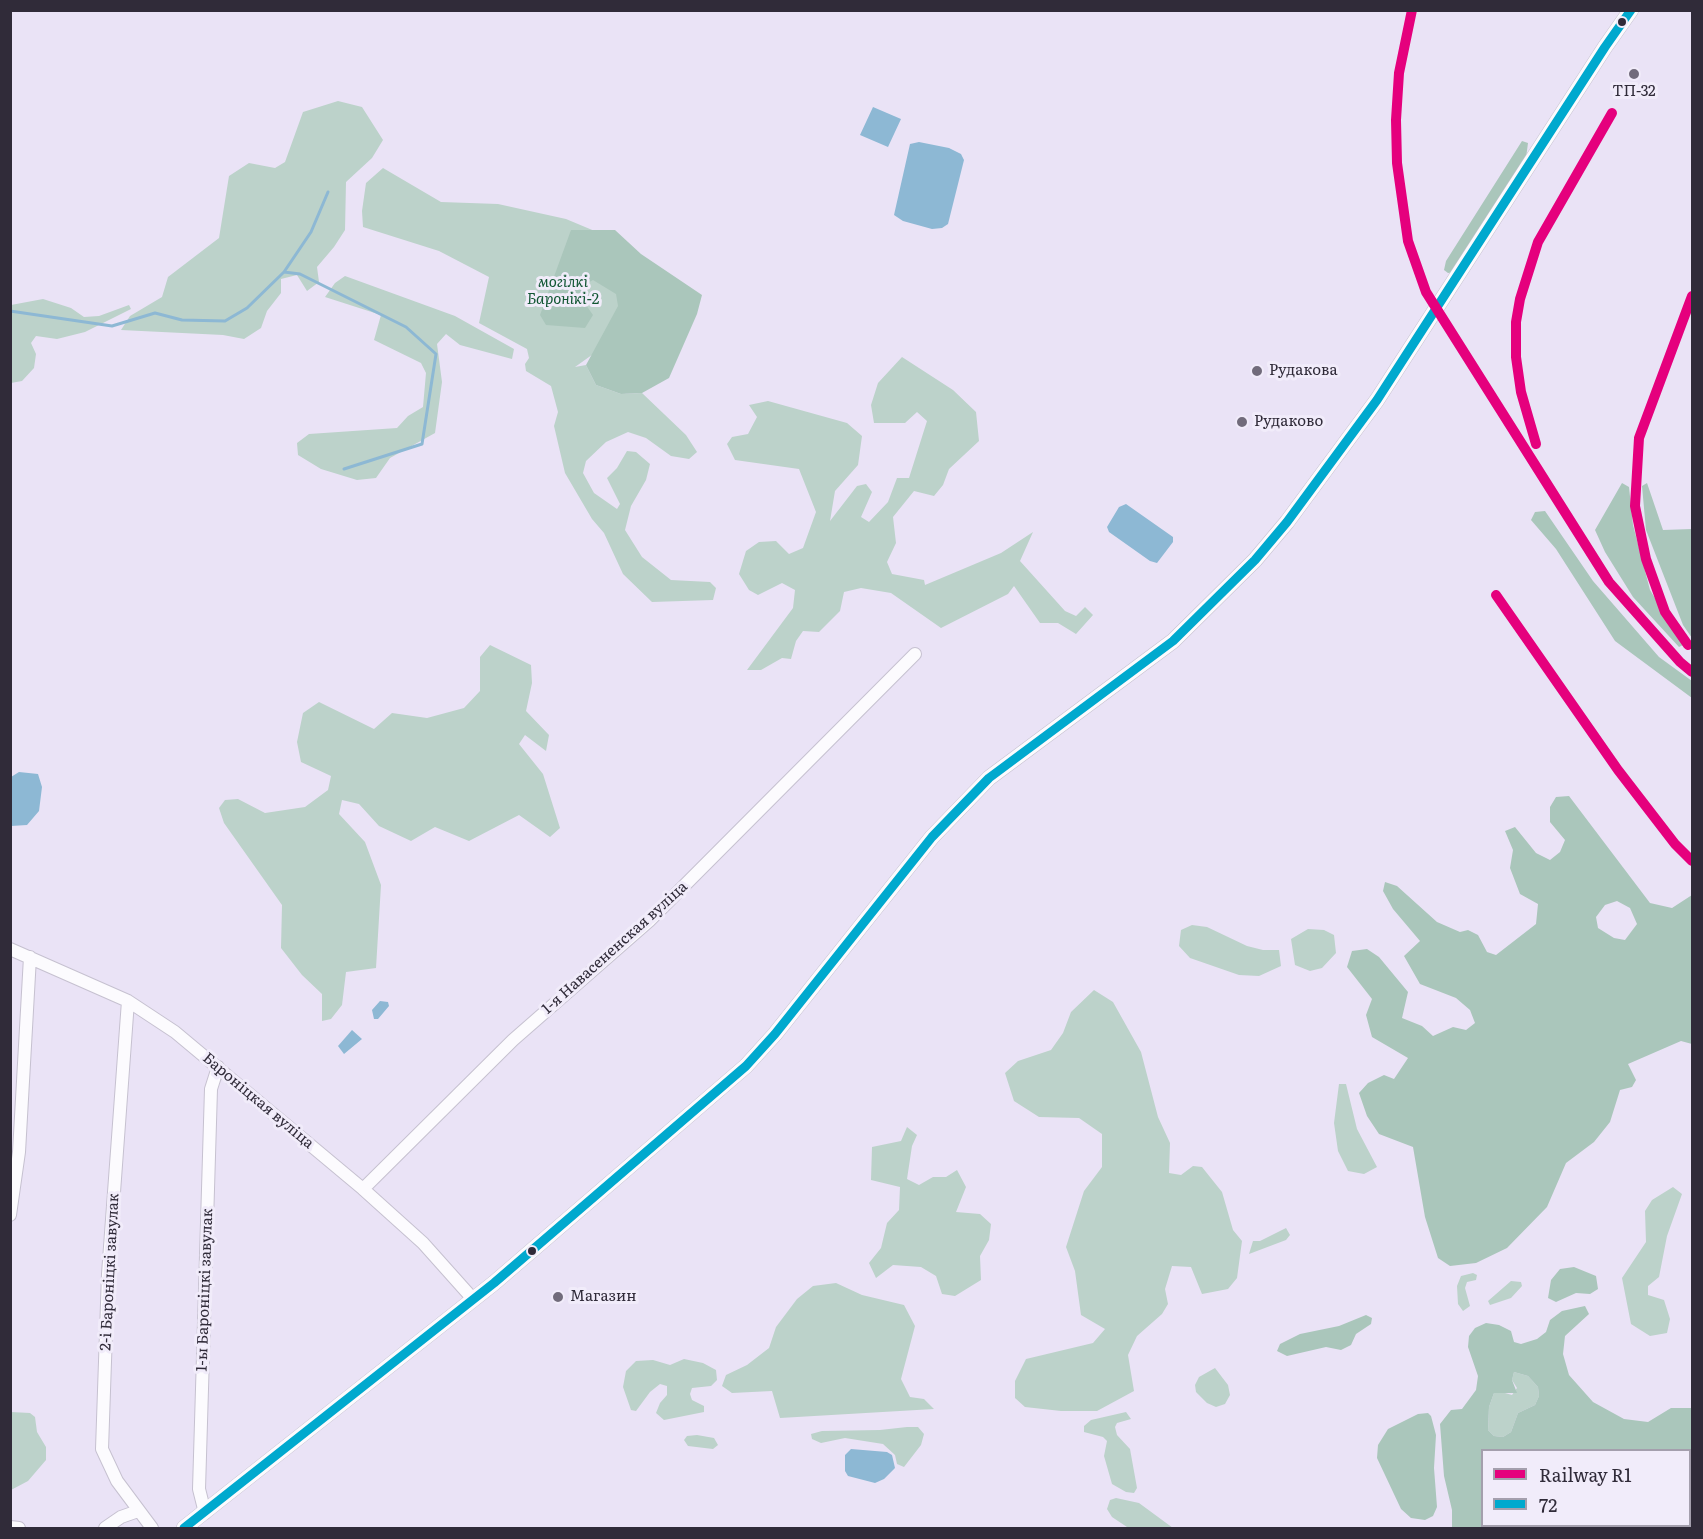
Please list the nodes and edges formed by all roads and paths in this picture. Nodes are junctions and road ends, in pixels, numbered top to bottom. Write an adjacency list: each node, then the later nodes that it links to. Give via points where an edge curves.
1 (1631, 10): 9 (main road, via 1377,400 1255,560 1173,640 989,778 932,837 746,1066)
2 (915, 654): 7 (street, 1-я Навасененская вуліца, via 649,921 513,1040)
3 (10, 949): 4 (street, Бароніцкая вуліца)
4 (30, 957): 5 (street, Бароніцкая вуліца); 8 (street, via 20,1152)
5 (128, 1001): 6 (street, Бароніцкая вуліца); 10 (street, 2-і Бароніцкі завулак, via 108,1274 102,1449 117,1481)
6 (218, 1067): 7 (street, Бароніцкая вуліца); 11 (street, 1-ы Бароніцкі завулак, via 211,1089 199,1489)
7 (363, 1189): 9 (street, Бароніцкая вуліца, via 423,1243)
8 (10, 1215)
9 (473, 1299): 11 (main road)
10 (138, 1510): 14 (street); 15 (street, 2-і Бароніцкі завулак)
11 (205, 1513): 16 (main road)
12 (10, 1527): 13 (street)
13 (19, 1528)
14 (105, 1528)
15 (152, 1528)
16 (184, 1528)

